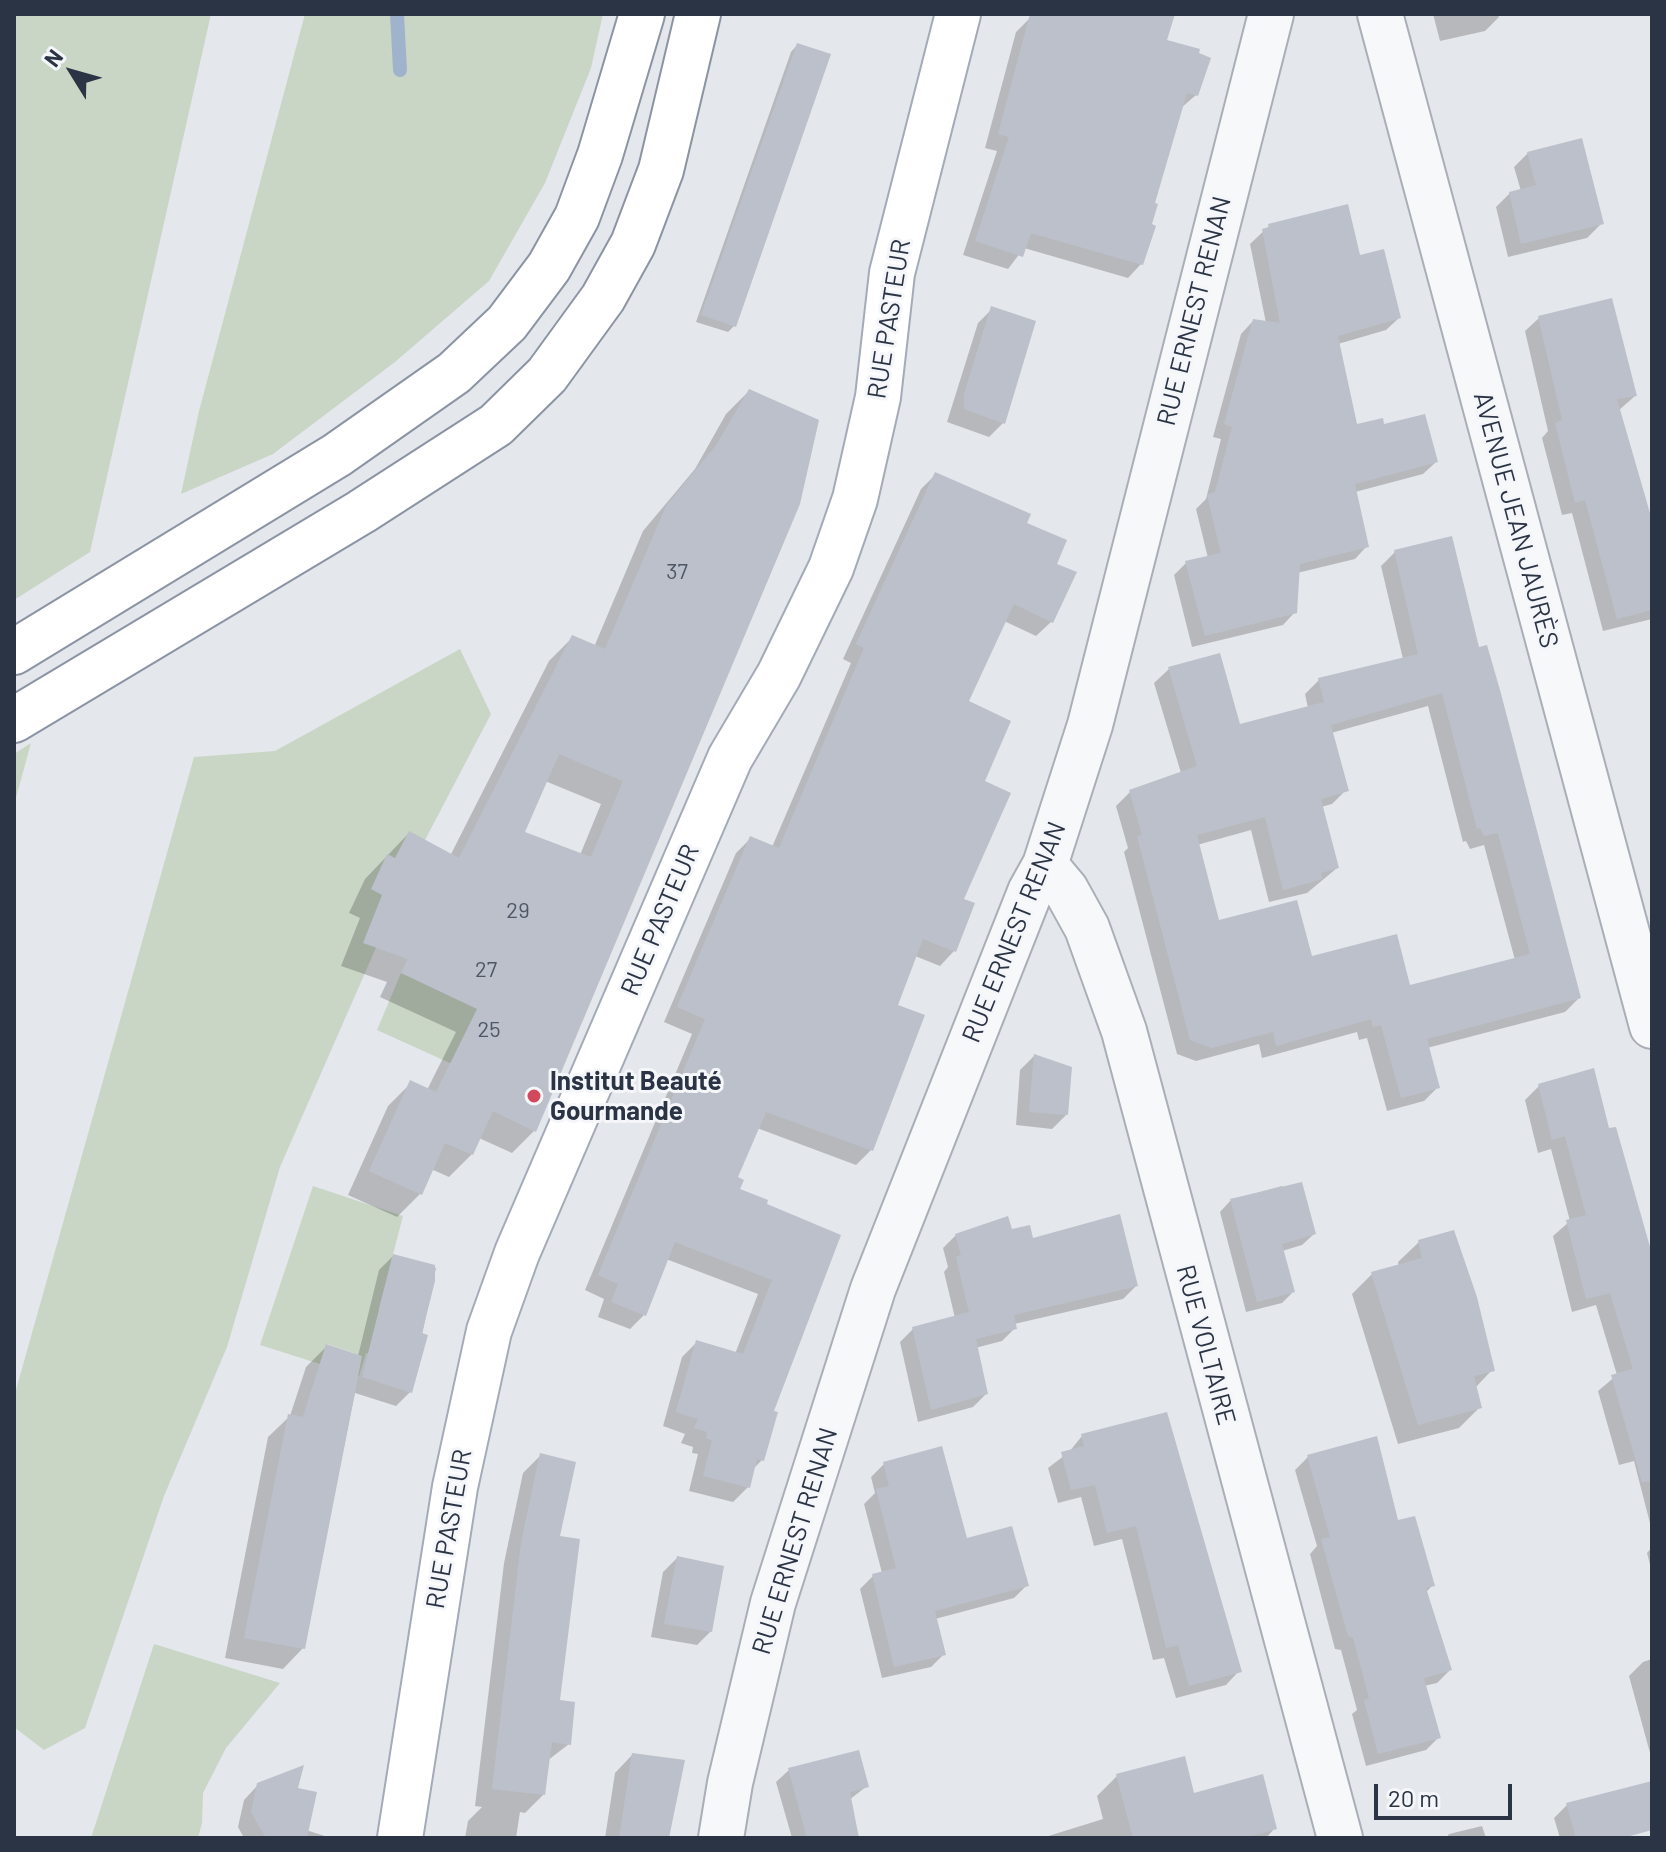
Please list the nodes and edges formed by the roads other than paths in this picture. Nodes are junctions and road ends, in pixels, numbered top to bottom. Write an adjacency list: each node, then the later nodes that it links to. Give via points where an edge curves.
1 (642, 14): 6 (main road, via 577,217 549,267 507,323 454,373 337,455)
2 (698, 14): 7 (main road, via 661,170 633,244 603,298 547,375 496,425)
3 (958, 14): 10 (main road, RUE PASTEUR, via 892,273 879,385 855,499 831,568 785,664 730,758 522,1241 489,1331 455,1487)
4 (1271, 14): 8 (street, RUE ERNEST RENAN, via 1090,725)
5 (1380, 14): 9 (street, AVENUE JEAN JAURÈS)
6 (19, 648)
7 (14, 720)
8 (1045, 865): 11 (street, RUE ERNEST RENAN, via 873,1289 773,1603); 12 (street, RUE VOLTAIRE, via 1087,928 1124,1031)
9 (1652, 1026)
10 (400, 1838)
11 (721, 1838)
12 (1340, 1838)

